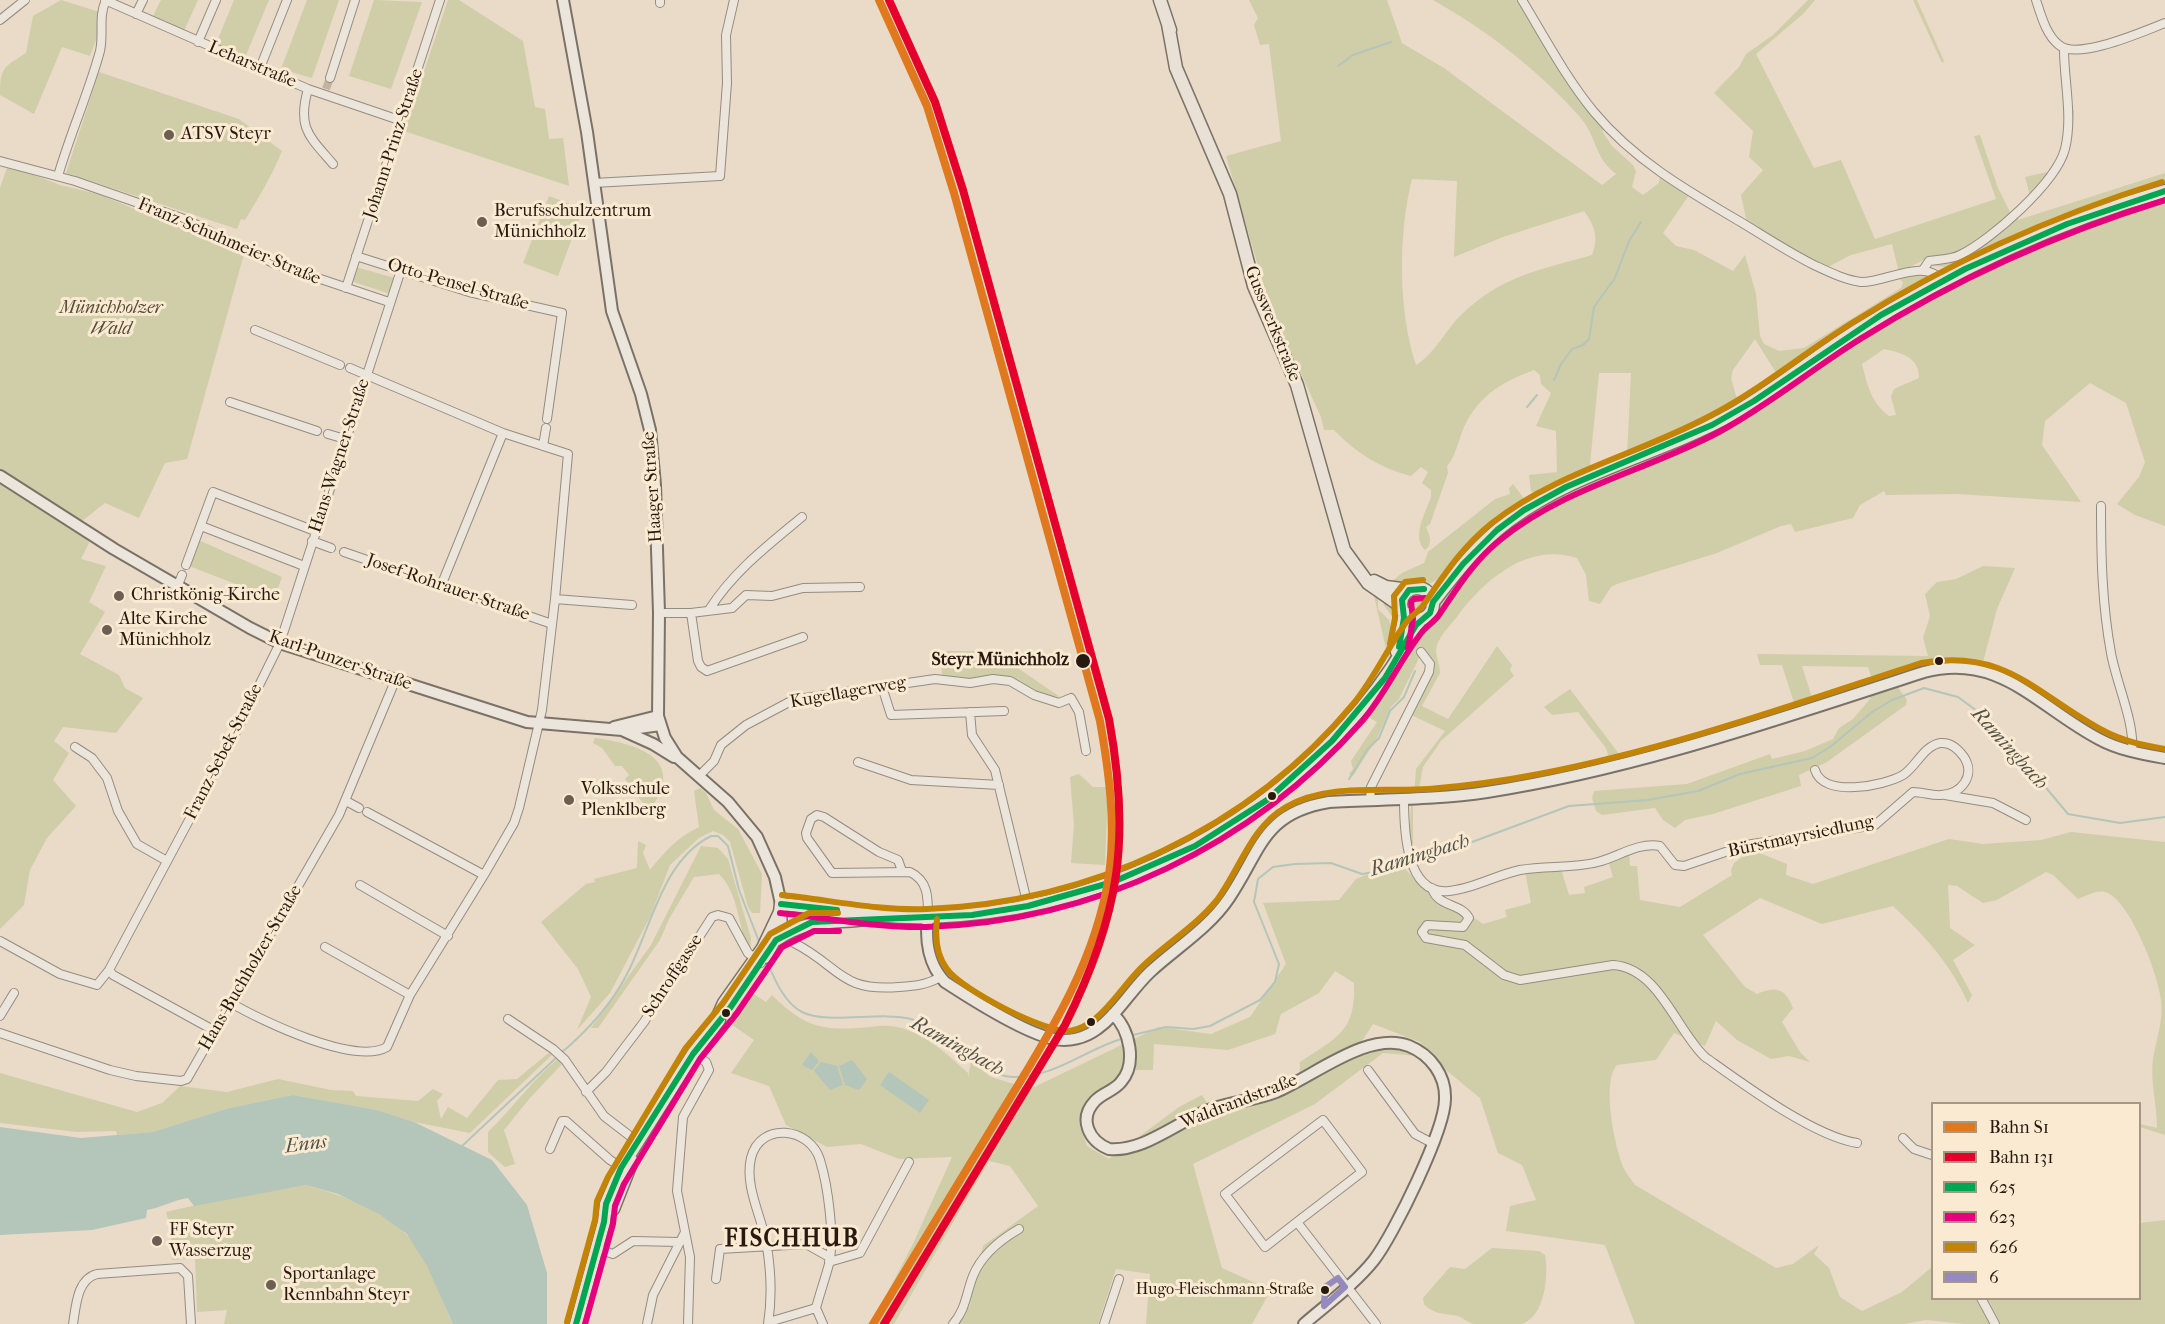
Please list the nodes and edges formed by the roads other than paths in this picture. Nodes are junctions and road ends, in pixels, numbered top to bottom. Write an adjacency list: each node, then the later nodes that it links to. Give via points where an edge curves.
1 (25, 0): 14 (street)
2 (105, 0): 13 (street, Leharstraße); 24 (street, Leharstraße, via 100,48)
3 (143, 0): 13 (street)
4 (216, 0): 16 (street)
5 (287, 0): 18 (street)
6 (355, 0): 19 (street)
7 (440, 0): 21 (street, Johann-Prinz-Straße)
8 (563, 0): 25 (main road, Haager Straße)
9 (734, 0): 25 (street, via 726,35 721,174)
10 (1160, 0): 54 (main road, Gusswerkstraße, via 1181,59 1182,77 1230,194 1259,302 1297,385 1339,536)
11 (1522, 0): 29 (street, via 1594,112 1643,160 1677,186 1842,277 1871,282)
12 (2036, 0): 17 (street, via 2050,35)
13 (136, 14): 16 (street, Leharstraße)
14 (1, 17)
15 (2165, 23): 17 (street, via 2110,44)
16 (198, 42): 18 (street, Leharstraße)
17 (2064, 49): 29 (street, via 2067,134 2063,155 2053,172 1991,236 1959,256 1929,261)
18 (260, 68): 20 (street, Leharstraße)
19 (330, 78)
20 (308, 89): 21 (street, Leharstraße); 23 (street, via 303,106 304,127)
21 (402, 121): 27 (street, Johann-Prinz-Straße)
22 (0, 161): 24 (street, Franz-Schuhmeier-Straße)
23 (333, 164)
24 (58, 176): 31 (street, Franz-Schuhmeier-Straße, via 187,220 273,263)
25 (594, 183): 64 (main road, Haager Straße, via 612,311 650,430)
26 (2165, 191): 30 (main road, via 2049,231)
27 (356, 256): 28 (street, Otto-Pensel-Straße); 31 (street, Johann-Prinz-Straße)
28 (401, 270): 32 (street, Hans-Wagner-Straße); 42 (street, Otto-Pensel-Straße, via 469,292 562,313)
29 (1923, 270): 30 (street, via 1935,273)
30 (1942, 282): 51 (main road, via 1853,333 1712,425 1535,503 1497,530)
31 (346, 288): 32 (street, Franz-Schuhmeier-Straße)
32 (389, 302): 36 (street, Hans-Wagner-Straße)
33 (255, 330): 34 (street)
34 (340, 364)
35 (350, 368): 36 (street)
36 (367, 375): 39 (street); 41 (street, Hans-Wagner-Straße)
37 (230, 402): 38 (street)
38 (317, 431)
39 (503, 433): 42 (street); 55 (street)
40 (328, 434): 41 (street)
41 (345, 439): 47 (street, Hans-Wagner-Straße)
42 (543, 446): 59 (street, via 568,454)
43 (0, 476): 69 (main road, Karl-Punzer-Straße, via 114,549 180,580)
44 (2101, 506): 80 (street, via 2103,594)
45 (802, 517): 62 (street, via 740,569)
46 (201, 526): 47 (street, via 213,492); 52 (street); 53 (street)
47 (315, 531): 48 (street, Hans-Wagner-Straße)
48 (312, 541): 49 (street); 53 (street, Hans-Wagner-Straße)
49 (331, 548)
50 (344, 552): 55 (street, Josef-Rohrauer-Straße)
51 (1463, 564): 57 (main road); 60 (main road)
52 (186, 565)
53 (304, 566): 69 (street, Hans-Wagner-Straße)
54 (1358, 570): 58 (main road, Gusswerkstraße, via 1386,587); 63 (main road, Gusswerkstraße, via 1372,587)
55 (441, 586): 67 (street, Josef-Rohrauer-Straße)
56 (860, 587): 62 (street, via 746,595 732,608)
57 (1424, 589): 58 (main road); 60 (main road)
58 (1408, 590): 63 (main road)
59 (555, 599): 61 (street); 67 (street)
60 (1433, 602): 66 (main road, via 1430,613)
61 (632, 604)
62 (710, 610): 65 (street)
63 (1403, 610): 66 (main road, via 1409,617); 71 (main road)
64 (659, 613): 65 (street); 76 (main road, Haager Straße)
65 (691, 613): 68 (street, via 698,661 707,671)
66 (1421, 619): 71 (main road)
67 (552, 624): 77 (street)
68 (803, 637)
69 (280, 643): 72 (main road, Karl-Punzer-Straße); 93 (street, Franz-Sebek-Straße)
70 (1422, 652): 90 (street, via 1430,664 1429,672 1371,787)
71 (1394, 665): 98 (main road, via 1320,753 1242,818 1152,867)
72 (395, 681): 77 (main road, Karl-Punzer-Straße); 91 (street, Hans-Buchholzer-Straße)
73 (884, 693): 75 (street, via 891,715)
74 (1004, 711): 75 (street)
75 (970, 712): 87 (street, via 972,735 995,770)
76 (659, 720): 78 (main road, Karl-Punzer-Straße); 84 (main road, Haager Straße, via 670,748)
77 (540, 724): 78 (main road, Karl-Punzer-Straße); 95 (street, via 514,823)
78 (617, 729): 84 (main road, Karl-Punzer-Straße, via 653,744)
79 (75, 747): 93 (street, via 92,758 106,778 136,844)
80 (2132, 751): 82 (main road); 89 (main road, via 2099,739 2002,677 1963,667 1924,672 1643,758 1488,792)
81 (1086, 752): 86 (street, Kugellagerweg, via 1079,712 1071,698 1059,703 1002,679 970,683 935,679 794,700 758,718 721,745 714,761)
82 (2165, 758)
83 (858, 762): 87 (street, via 911,780)
84 (684, 764): 86 (main road, Haager Straße)
85 (1815, 770): 88 (street, Bürstmayrsiedlung, via 1824,783 1869,786 1905,774 1931,747 1944,743 1954,746 1962,755 1968,772 1964,785)
86 (699, 777): 99 (main road, Haager Straße, via 728,802 757,837 775,877)
87 (999, 785): 98 (street)
88 (1945, 795): 92 (street, Bürstmayrsiedlung, via 1993,803); 97 (street, Bürstmayrsiedlung, via 1913,792 1875,825 1756,843 1684,866 1675,864 1665,849 1653,845 1590,864 1520,870 1447,891)
89 (1404, 799): 90 (main road); 97 (street, via 1408,855 1418,874)
90 (1370, 800): 114 (main road, via 1329,802 1299,811 1269,831 1222,908 1146,976)
91 (346, 801): 95 (street); 113 (street, Hans-Buchholzer-Straße)
92 (2026, 820)
93 (167, 861): 109 (street, Franz-Sebek-Straße)
94 (902, 871): 94 (street, via 898,860 824,817 815,816 808,825 807,838 834,874); 101 (street, via 918,876 925,885)
95 (484, 875): 104 (street)
96 (360, 885): 104 (street)
97 (1432, 888): 125 (street, via 1445,904 1465,911 1469,918 1463,927 1427,925 1422,932 1426,938 1465,945 1504,975 1520,980 1613,965 1626,967 1666,1001 1705,1057 1816,1128)
98 (1028, 906): 101 (main road)
99 (781, 908): 100 (main road); 102 (main road, via 789,920); 103 (main road, via 782,924)
100 (879, 917): 101 (main road); 102 (main road)
101 (928, 918): 110 (main road, via 930,955)
102 (812, 922): 103 (main road)
103 (774, 935): 108 (main road)
104 (448, 936): 112 (street)
105 (0, 941): 109 (street, via 60,974 97,985)
106 (794, 943): 110 (street, via 854,984 888,988 925,984)
107 (325, 947): 112 (street)
108 (757, 960): 119 (main road, via 730,1008); 121 (street, Schroffgasse, via 748,952 729,918 712,918 644,1022)
109 (109, 970): 117 (street)
110 (940, 977): 114 (main road, via 1053,1039 1082,1037)
111 (14, 993): 115 (street)
112 (410, 995): 113 (street, via 394,1035 387,1047 379,1051 301,1037)
113 (231, 1003): 117 (street, Hans-Buchholzer-Straße)
114 (1113, 1014): 124 (main road, Waldrandstraße, via 1124,1029 1130,1064 1121,1082 1093,1103 1086,1123 1091,1137 1109,1149 1140,1142 1205,1111 1276,1092 1368,1046 1389,1042 1417,1050 1432,1063 1442,1080 1444,1112)
115 (0, 1016)
116 (508, 1019): 121 (street, via 565,1060)
117 (215, 1030): 118 (street, Hans-Buchholzer-Straße, via 187,1078 181,1081 111,1070)
118 (0, 1033)
119 (693, 1053): 123 (main road); 132 (street, via 706,1062 709,1070 682,1120 677,1191)
120 (1368, 1070): 124 (street, via 1414,1134)
121 (586, 1092): 123 (street, via 604,1116)
122 (1903, 1138): 127 (street, via 1914,1149)
123 (639, 1143): 129 (main road)
124 (1432, 1143): 139 (main road, Waldrandstraße, via 1390,1235 1372,1262)
125 (1857, 1143)
126 (550, 1149): 129 (street, via 559,1124 566,1121)
127 (1931, 1155)
128 (909, 1162): 136 (street, via 860,1253)
129 (625, 1170): 135 (main road)
130 (1297, 1222): 130 (street, via 1265,1246 1225,1194 1323,1120 1362,1172); 139 (street)
131 (1019, 1229): 149 (street, via 1003,1239 978,1265 964,1308)
132 (684, 1234): 133 (street); 147 (street, via 690,1257)
133 (679, 1242): 135 (street, via 633,1241 613,1254); 146 (street, via 653,1295)
134 (767, 1246): 136 (street, via 806,1244); 136 (street, via 751,1186 750,1160 762,1139 787,1131 813,1145 820,1160 830,1215); 138 (street, via 720,1248); 143 (street, via 771,1283)
135 (596, 1248): 142 (main road)
136 (829, 1259): 141 (street)
137 (1119, 1279): 150 (street)
138 (716, 1280)
139 (1345, 1287): 151 (main road, Waldrandstraße); 152 (street)
140 (1982, 1300): 153 (street)
141 (816, 1308): 143 (street); 148 (street)
142 (577, 1322)
143 (769, 1323)
144 (73, 1324): 145 (street, via 81,1286 88,1278 180,1268 188,1276)
145 (191, 1324)
146 (647, 1324)
147 (688, 1324)
148 (823, 1324)
149 (953, 1324)
150 (1104, 1324)
151 (1304, 1324)
152 (1376, 1324)
153 (1995, 1324)

